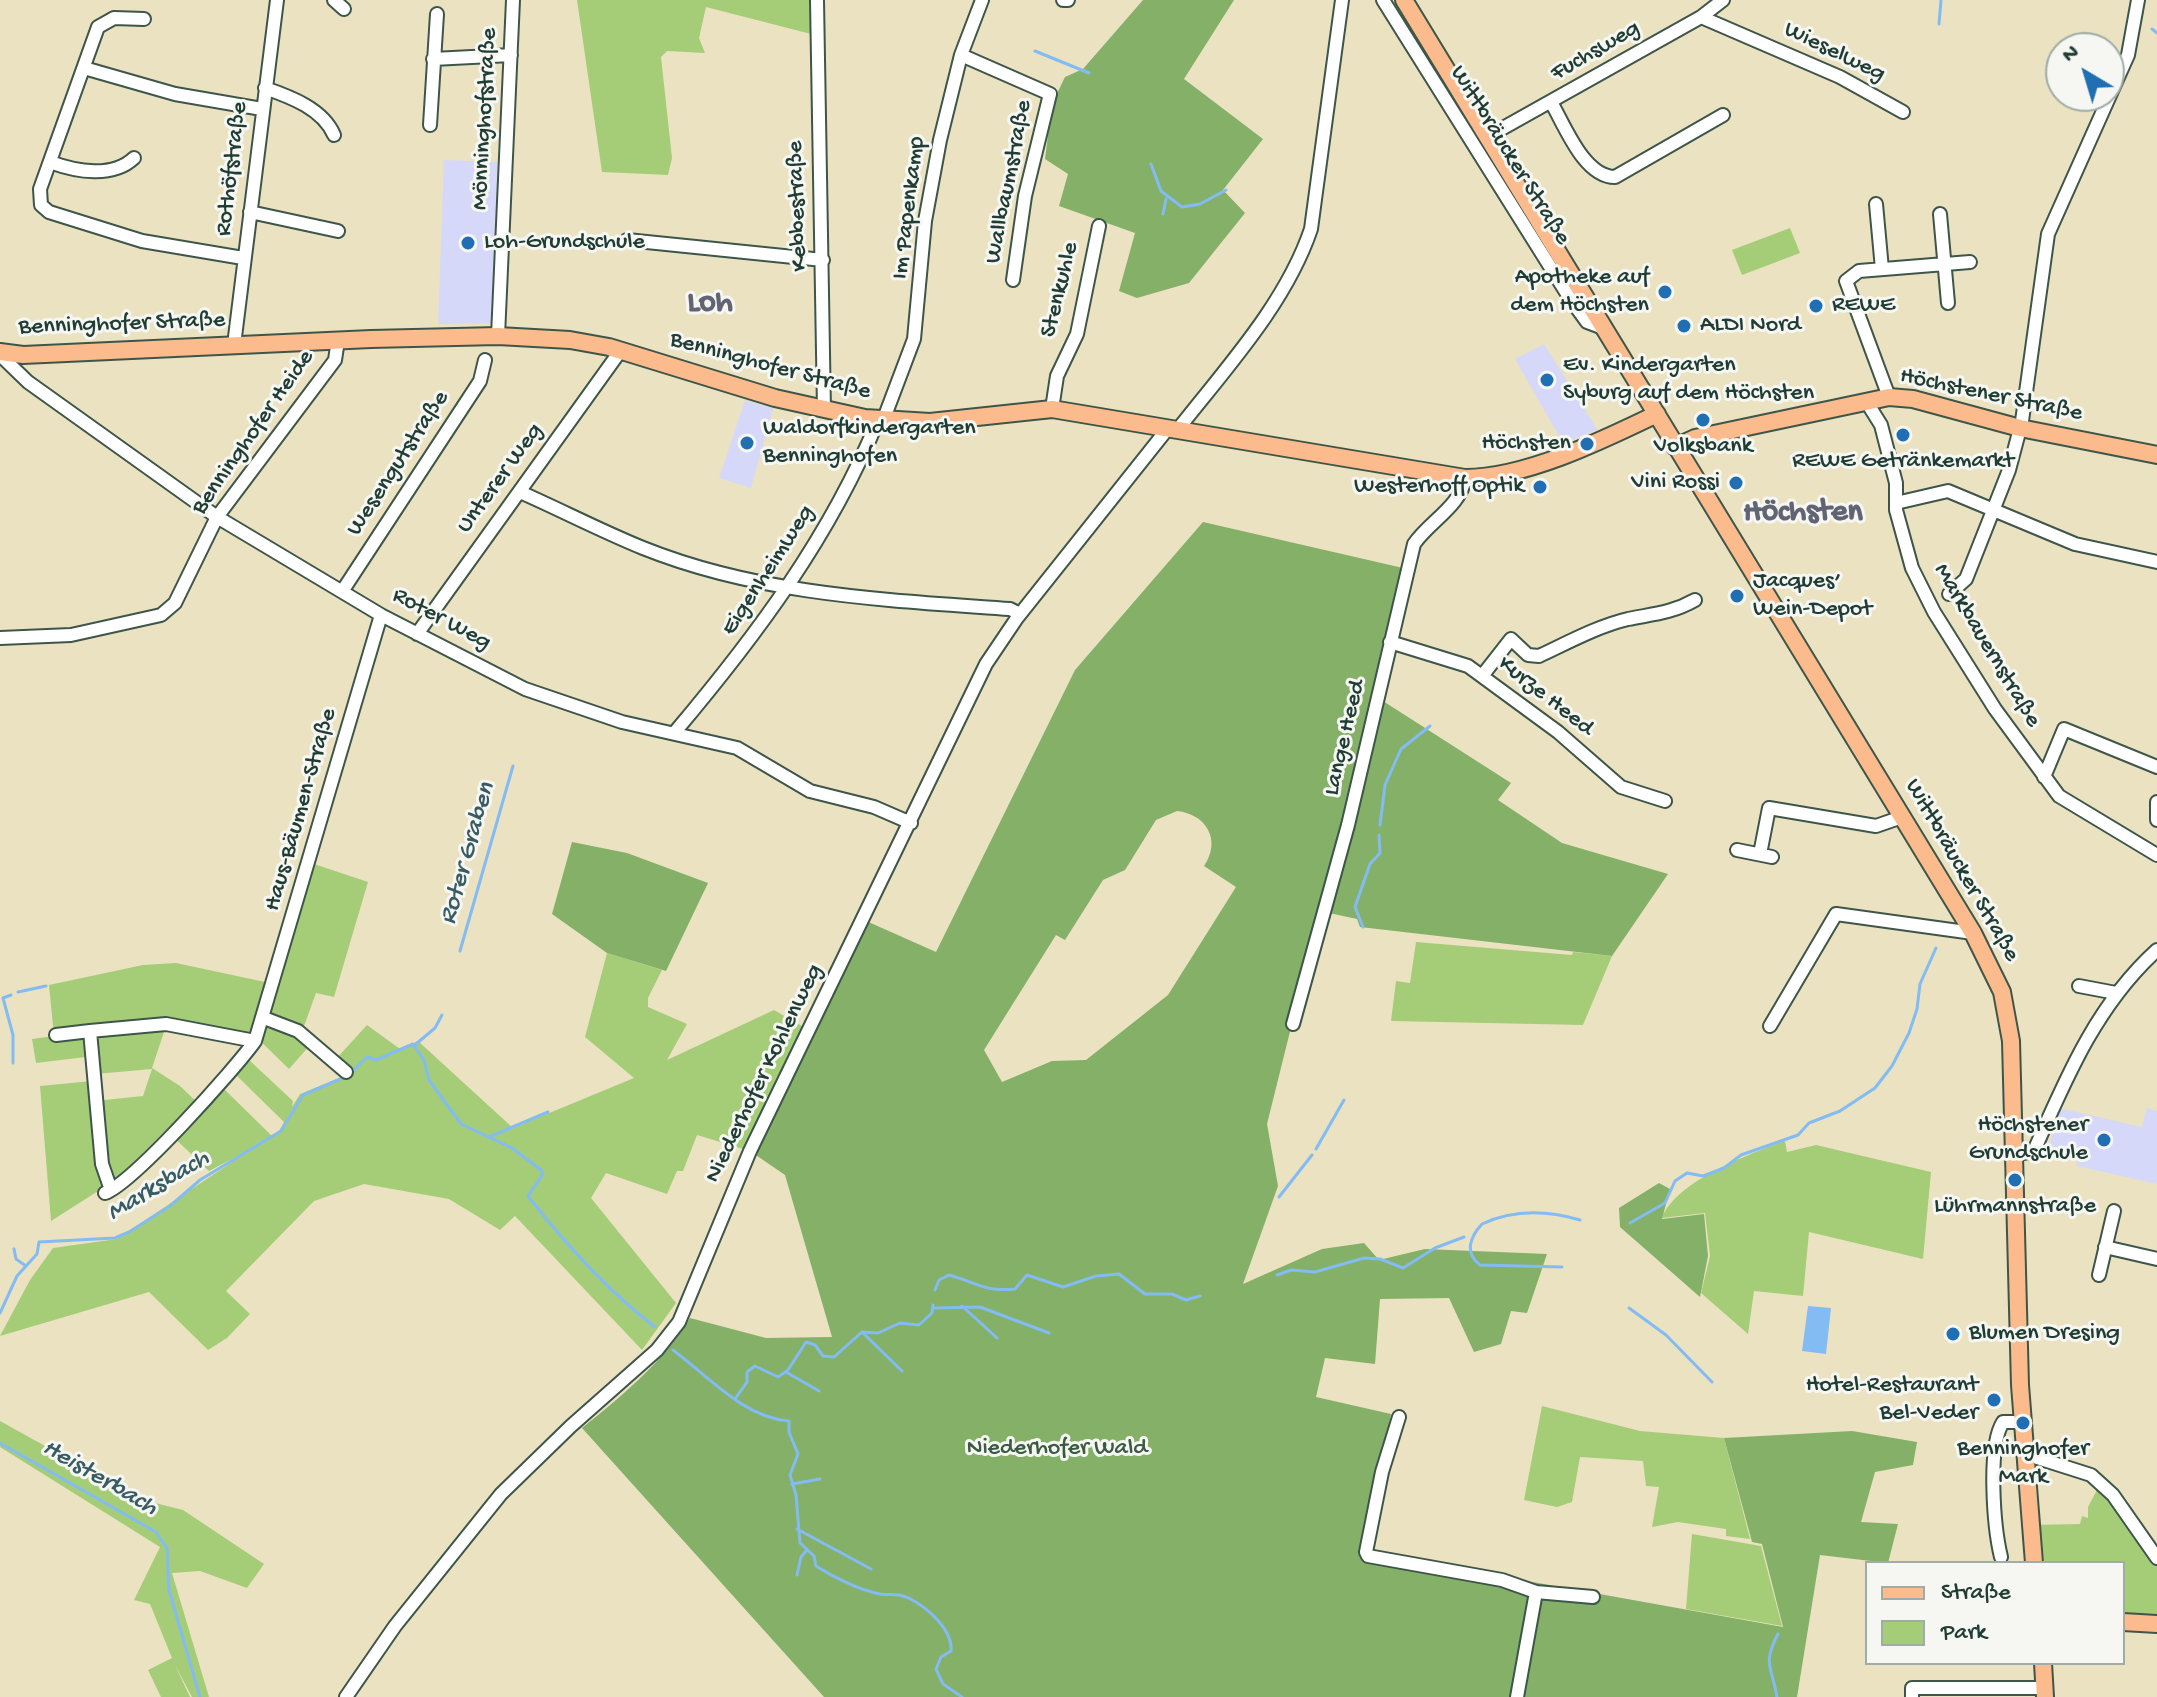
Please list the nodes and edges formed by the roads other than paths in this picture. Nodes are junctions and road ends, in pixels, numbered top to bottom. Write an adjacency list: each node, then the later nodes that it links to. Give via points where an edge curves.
1 (277, 0): 17 (street, Rothöfstraße)
2 (513, 0): 13 (street, Mönninghofstraße)
3 (817, 0): 34 (street, Kebbestraße)
4 (982, 0): 14 (street, Im Papenkamp)
5 (1342, 0): 53 (street, Niederhofer Kohlenweg, via 1311,229 1302,255 1287,284)
6 (1383, 0): 40 (street, Wittbräucker Straße, via 1571,300 1587,322)
7 (1404, 0): 24 (main road, Wittbräucker Straße)
8 (1723, 0): 11 (street, Fuchsweg)
9 (2138, 0): 54 (street, via 2128,55 2048,234)
10 (437, 14): 15 (street)
11 (1701, 17): 18 (street, Fuchsweg); 20 (street, Wieselweg, via 1840,77)
12 (144, 19): 16 (street, via 105,21 94,35)
13 (511, 55): 15 (street); 41 (street, Mönninghofstraße)
14 (961, 55): 38 (street, Wallbaumstraße, via 1050,94 1025,196); 52 (street, Im Papenkamp, via 925,221 914,339)
15 (433, 59): 22 (street)
16 (84, 68): 19 (street, via 175,94); 26 (street)
17 (265, 88): 19 (street, Rothöfstraße); 23 (street, via 311,109)
18 (1551, 102): 21 (street, via 1592,169 1604,177 1615,177); 24 (street, Fuchsweg)
19 (262, 109): 28 (street, Rothöfstraße)
20 (1903, 112)
21 (1723, 115)
22 (430, 125)
23 (334, 135)
24 (1487, 137): 40 (main road, Wittbräucker Straße)
25 (134, 158): 26 (street, via 123,169 109,171 69,169)
26 (50, 162): 33 (street, via 39,195 49,212 142,241)
27 (1876, 204): 37 (street)
28 (250, 212): 31 (street); 33 (street, Rothöfstraße)
29 (1940, 214): 36 (street)
30 (1099, 226): 49 (street, Stenkuhle, via 1077,334 1057,376)
31 (338, 231)
32 (627, 240): 34 (street)
33 (243, 258): 43 (street, Rothöfstraße)
34 (823, 260): 50 (street, Kebbestraße)
35 (1970, 262): 36 (street)
36 (1945, 264): 37 (street); 39 (street)
37 (1882, 269): 47 (street, via 1859,271 1846,281)
38 (1013, 280)
39 (1948, 303)
40 (1603, 328): 51 (main road, Wittbräucker Straße)
41 (498, 336): 42 (main road, Benninghofer Straße); 44 (main road, Benninghofer Straße, via 570,340)
42 (338, 340): 43 (main road, Benninghofer Straße); 61 (street, Benninghofer Heide, via 335,360)
43 (234, 345): 45 (main road, Benninghofer Straße)
44 (621, 350): 50 (main road, Benninghofer Straße); 58 (street, Unterer Weg)
45 (0, 354): 61 (street, Roter Weg, via 28,382)
46 (485, 360): 64 (street, Wesengutstraße, via 480,381)
47 (1889, 397): 48 (main road, Höchstener Straße); 54 (main road, Höchstener Straße)
48 (1866, 401): 55 (main road, Höchstener Straße, via 1695,438); 59 (street, Markbauernstraße, via 1881,425)
49 (1052, 409): 52 (main road, Benninghofer Straße, via 930,422); 53 (main road, Benninghofer Straße)
50 (824, 410): 52 (main road, Benninghofer Straße)
51 (1657, 414): 55 (main road, Wittbräucker Straße); 57 (main road, Benninghofer Straße, via 1522,469)
52 (880, 420): 63 (street, Eigenheimweg)
53 (1174, 427): 57 (main road, Benninghofer Straße); 67 (street, Niederhofer Kohlenweg)
54 (2020, 428): 56 (main road, Höchstener Straße); 60 (street)
55 (1675, 447): 78 (main road, Wittbräucker Straße)
56 (2157, 455)
57 (1465, 478): 71 (street, Lange Heed, via 1460,496 1414,544)
58 (520, 492): 63 (street, via 644,549); 69 (street, Unterer Weg)
59 (1896, 503): 60 (street, via 1948,491); 75 (street, Markbauernstraße, via 1912,568 1927,598)
60 (1996, 510): 62 (street, via 2075,544); 65 (street, via 1966,579)
61 (217, 517): 64 (street, Roter Weg); 70 (street, Benninghofer Heide, via 175,603 161,615 71,635)
62 (2157, 562)
63 (789, 588): 67 (street); 73 (street, Eigenheimweg)
64 (343, 590): 68 (street, Roter Weg)
65 (1949, 594)
66 (1695, 600): 72 (street, via 1663,616 1607,627 1539,656 1528,655 1511,639)
67 (1020, 614): 80 (street, Niederhofer Kohlenweg, via 986,664)
68 (381, 615): 69 (street, Roter Weg); 87 (street, Haus-Bäumen-Straße)
69 (417, 634): 73 (street, Roter Weg, via 577,709)
70 (0, 638)
71 (1390, 642): 72 (street, Kurze Heed, via 1440,655); 88 (street, Lange Heed, via 1348,825)
72 (1482, 676): 76 (street, Kurze Heed, via 1621,787)
73 (675, 732): 80 (street, Roter Weg, via 737,748 810,791 874,807)
74 (2157, 767): 75 (street, via 2064,729)
75 (2044, 777): 82 (street, Markbauernstraße, via 2059,796)
76 (1665, 801)
77 (2157, 802): 79 (street)
78 (1902, 817): 81 (street, via 1876,826 1769,808 1766,855); 83 (main road, Wittbräucker Straße)
79 (2157, 820)
80 (911, 823): 111 (street, Niederhofer Kohlenweg, via 741,1172 679,1322 657,1350 501,1494 395,1626)
81 (1737, 850)
82 (2157, 855)
83 (1973, 933): 89 (street, via 1836,914); 94 (main road, Wittbräucker Straße, via 1998,981 2008,1021)
84 (2157, 950): 86 (street)
85 (2079, 986): 86 (street)
86 (2116, 993): 94 (street, via 2056,1098 2034,1151)
87 (264, 1018): 92 (street, Haus-Bäumen-Straße); 93 (street, via 298,1031)
88 (1293, 1024)
89 (1770, 1026)
90 (90, 1031): 91 (street); 92 (street, via 166,1024); 92 (street, Haus-Bäumen-Straße, via 108,1192 128,1179)
91 (56, 1035)
92 (255, 1041)
93 (346, 1072)
94 (2014, 1155): 100 (main road, Wittbräucker Straße)
95 (2114, 1211): 96 (street)
96 (2105, 1247): 97 (street); 98 (street)
97 (2157, 1259)
98 (2099, 1275)
99 (1399, 1417): 105 (street, via 1382,1472 1368,1556 1502,1580)
100 (2022, 1422): 101 (main road, Wittbräucker Straße); 102 (street, via 2003,1422 1999,1429 1995,1472)
101 (2025, 1454): 103 (street, via 2091,1475 2113,1495); 104 (main road, Wittbräucker Straße)
102 (2001, 1557)
103 (2157, 1558)
104 (2034, 1561)
105 (1536, 1592): 106 (street); 112 (street)
106 (1593, 1597)
107 (2125, 1622): 108 (main road)
108 (2157, 1624)
109 (2043, 1665): 110 (main road)
110 (2045, 1693): 113 (street, via 1912,1688)
111 (346, 1697)
112 (1517, 1697)
113 (1912, 1697)

